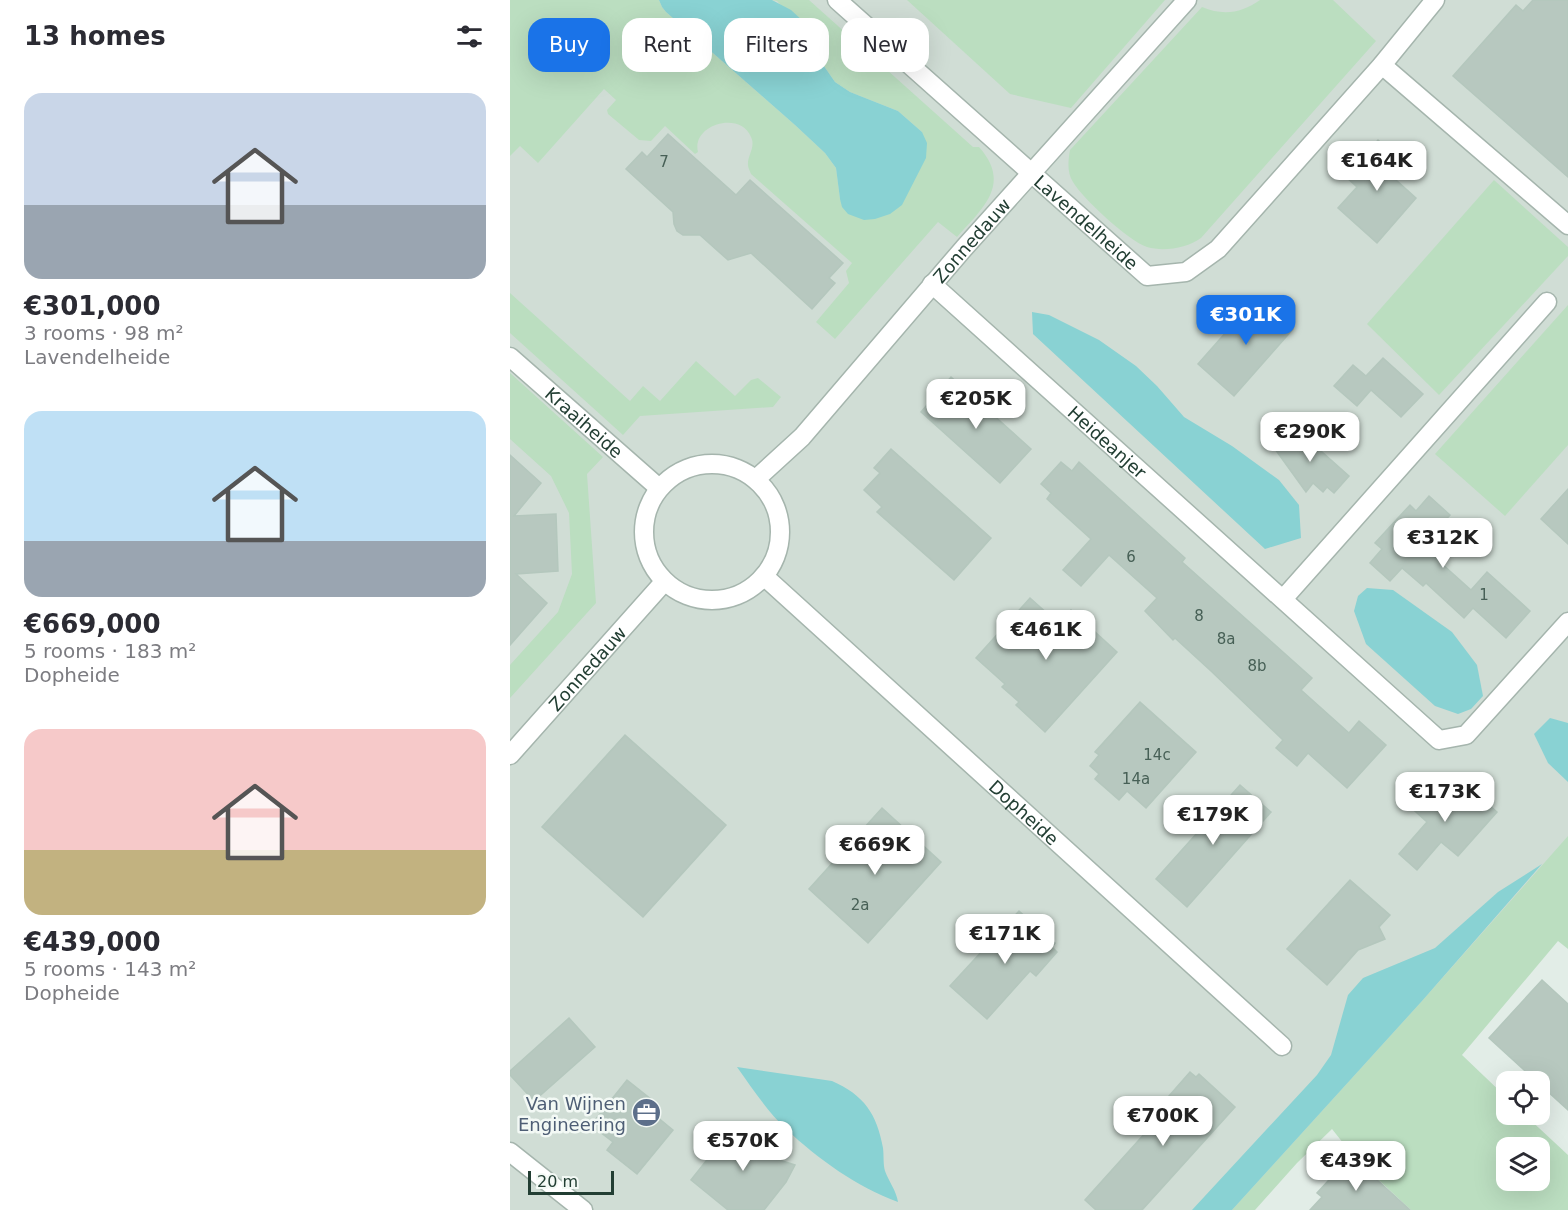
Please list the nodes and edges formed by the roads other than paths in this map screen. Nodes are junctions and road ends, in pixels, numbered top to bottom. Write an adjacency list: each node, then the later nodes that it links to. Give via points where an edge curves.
1 (837, 0): 5 (street, Lavendelheide)
2 (1187, 0): 5 (street, Zonnedauw)
3 (1435, 0): 4 (street, Lavendelheide)
4 (1382, 65): 5 (street, Lavendelheide, via 1218,249 1186,272 1147,276); 6 (street)
5 (1031, 173): 7 (street, Zonnedauw)
6 (1568, 225)
7 (932, 284): 10 (street, Zonnedauw, via 802,437); 14 (street, Heideanjer)
8 (1548, 302): 14 (street)
9 (510, 357): 11 (street, Kraaiheide)
10 (756, 479): 11 (street, via 723,464 689,467); 12 (street, via 770,495 780,517 777,557)
11 (659, 488): 13 (street, via 645,518 645,550)
12 (765, 577): 13 (street, via 731,598 701,600 684,596); 17 (street, Dopheide)
13 (664, 582): 16 (street, Zonnedauw)
14 (1283, 599): 15 (street, Heideanjer, via 1439,740 1466,735)
15 (1568, 622)
16 (510, 755)
17 (1282, 1046)
18 (510, 1152): 19 (street)
19 (583, 1210)

